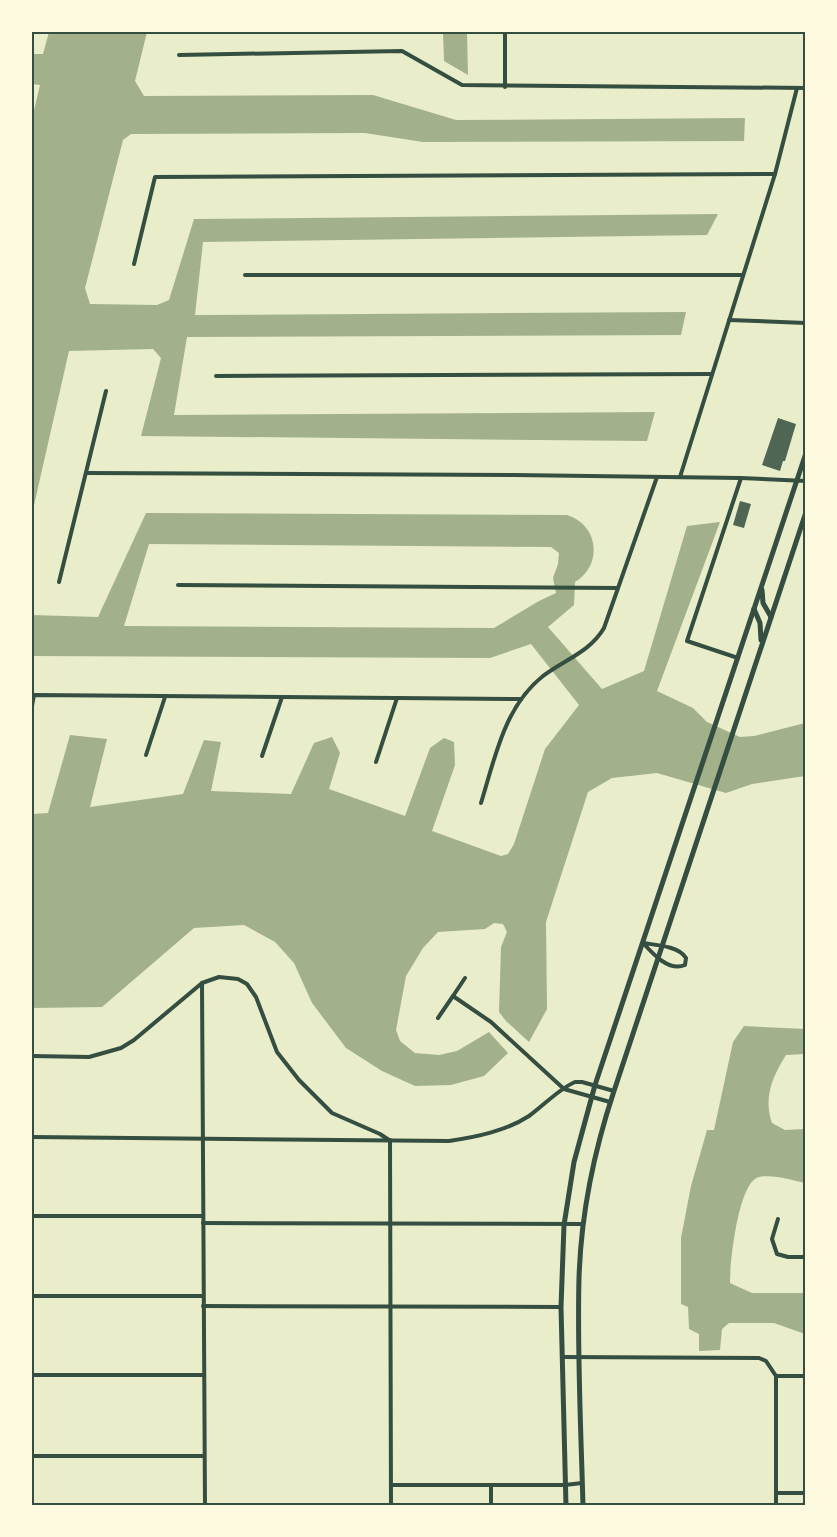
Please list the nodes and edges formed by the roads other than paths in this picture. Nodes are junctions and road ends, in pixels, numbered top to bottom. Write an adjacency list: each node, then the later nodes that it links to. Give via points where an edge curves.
1 (505, 32): 3 (street)
2 (179, 55): 3 (street, via 402,51 462,85)
3 (505, 87): 4 (street)
4 (797, 88): 5 (street); 6 (street)
5 (806, 88)
6 (775, 174): 7 (street, via 155,177); 9 (street)
7 (134, 264)
8 (246, 275): 9 (street)
9 (743, 276): 10 (street)
10 (729, 320): 11 (street); 12 (street)
11 (806, 323)
12 (712, 374): 13 (street); 18 (street)
13 (216, 376)
14 (106, 391): 16 (street)
15 (806, 453): 20 (main road)
16 (87, 473): 17 (street); 23 (street)
17 (657, 477): 18 (street); 26 (street)
18 (680, 477): 19 (street)
19 (741, 478): 20 (street); 30 (street, via 687,641)
20 (797, 480): 21 (street); 25 (main road)
21 (806, 481)
22 (806, 512): 28 (main road)
23 (59, 582)
24 (178, 585): 26 (street)
25 (762, 586): 27 (main road); 28 (main road, via 763,603)
26 (618, 588): 34 (street, via 598,638 545,675)
27 (754, 609): 29 (main road, via 760,623); 30 (main road)
28 (771, 617): 29 (main road)
29 (761, 645): 41 (main road)
30 (738, 658): 40 (main road)
31 (165, 697): 32 (street); 35 (street, via 34,695); 36 (street)
32 (282, 697): 33 (street); 37 (street)
33 (397, 698): 34 (street); 38 (street)
34 (521, 699): 39 (street, via 504,730)
35 (32, 706)
36 (146, 755)
37 (262, 756)
38 (376, 762)
39 (481, 803)
40 (643, 943): 41 (street); 42 (street); 48 (main road)
41 (661, 945): 42 (main road); 42 (street, via 683,953 686,961 682,967)
42 (657, 959): 50 (main road)
43 (465, 978): 45 (street)
44 (202, 983): 47 (street, via 121,1048 89,1057); 54 (street); 55 (street, via 228,977 247,984 277,1052 299,1080 332,1113)
45 (453, 996): 46 (street); 49 (street, via 491,1022)
46 (438, 1018)
47 (32, 1056)
48 (595, 1085): 49 (street, via 575,1082); 50 (street); 51 (main road)
49 (564, 1089): 51 (street); 55 (street, via 528,1116 490,1132 449,1141)
50 (614, 1091): 52 (main road)
51 (591, 1097): 52 (street); 62 (main road, via 574,1162)
52 (610, 1102): 61 (main road, via 593,1163)
53 (32, 1137): 54 (street)
54 (203, 1138): 55 (street); 57 (street)
55 (390, 1140): 60 (street)
56 (32, 1216): 57 (street)
57 (203, 1216): 59 (street)
58 (778, 1218): 63 (street, via 772,1239 777,1254)
59 (203, 1223): 60 (street); 65 (street)
60 (391, 1224): 62 (street); 68 (street)
61 (584, 1224): 62 (street); 70 (main road, via 579,1277)
62 (564, 1225): 67 (main road)
63 (806, 1257)
64 (32, 1296): 65 (street)
65 (203, 1296): 66 (street)
66 (203, 1306): 68 (street); 72 (street)
67 (561, 1307): 68 (street); 69 (main road)
68 (391, 1308): 78 (street)
69 (563, 1357): 70 (street); 80 (main road)
70 (579, 1357): 73 (street, via 759,1358 766,1361); 77 (main road)
71 (32, 1375): 72 (street)
72 (204, 1375): 76 (street)
73 (776, 1376): 74 (street); 82 (street)
74 (806, 1376)
75 (32, 1456): 76 (street)
76 (204, 1456): 83 (street)
77 (582, 1483): 80 (street); 87 (main road)
78 (391, 1485): 79 (street); 84 (street)
79 (491, 1485): 80 (street); 85 (street)
80 (565, 1485): 86 (main road)
81 (806, 1492): 82 (street)
82 (776, 1493): 88 (street)
83 (205, 1506)
84 (391, 1506)
85 (491, 1506)
86 (566, 1506)
87 (583, 1506)
88 (776, 1506)

